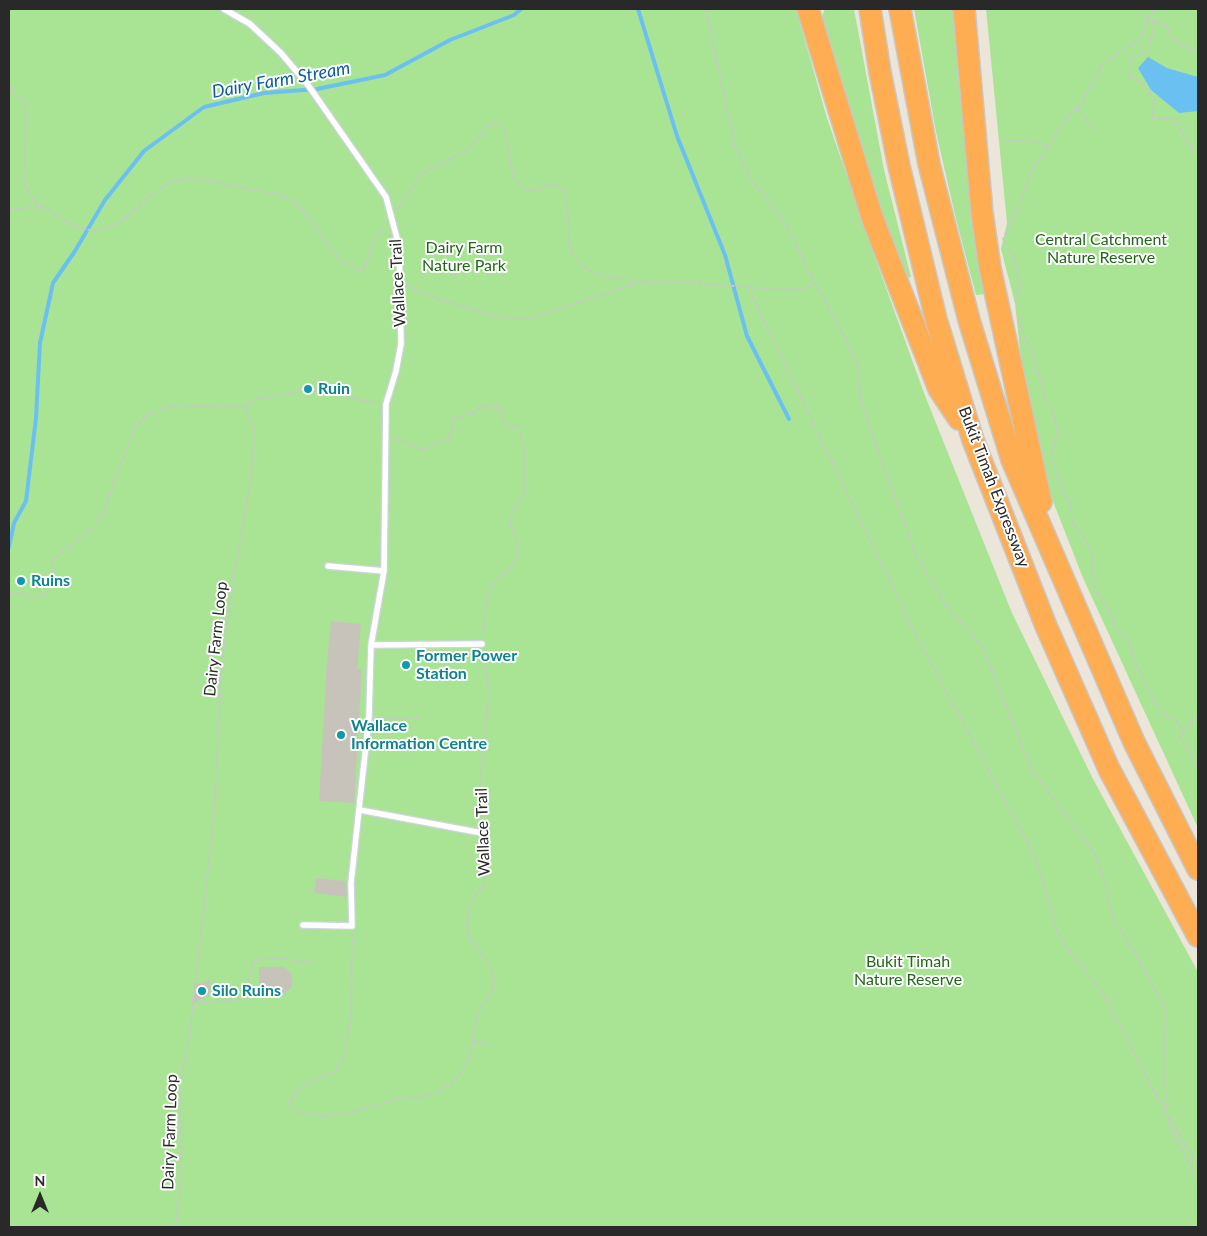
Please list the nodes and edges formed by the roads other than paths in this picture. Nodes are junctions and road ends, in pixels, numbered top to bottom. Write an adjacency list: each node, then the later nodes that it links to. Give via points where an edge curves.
1 (224, 9): 9 (lane, Wallace Trail, via 250,24 308,85 386,197 392,217 399,246 401,344 386,404)
2 (808, 9): 6 (highway, via 869,208 910,316 939,389)
3 (870, 9): 6 (highway, Bukit Timah Expressway, via 899,166 936,319)
4 (900, 9): 7 (highway, Bukit Timah Expressway, via 929,164 969,320 1012,460)
5 (964, 9): 7 (highway, via 990,268)
6 (973, 440): 16 (highway, Bukit Timah Expressway, via 1046,626 1109,769)
7 (1050, 542): 14 (highway, Bukit Timah Expressway, via 1134,742)
8 (328, 566): 9 (lane)
9 (384, 571): 11 (lane, Wallace Trail)
10 (482, 644): 11 (lane)
11 (371, 645): 12 (lane, Wallace Trail, via 369,717)
12 (360, 810): 13 (lane); 15 (lane, Wallace Trail, via 351,883 352,926)
13 (482, 833)
14 (1198, 868)
15 (303, 924)
16 (1198, 936)

